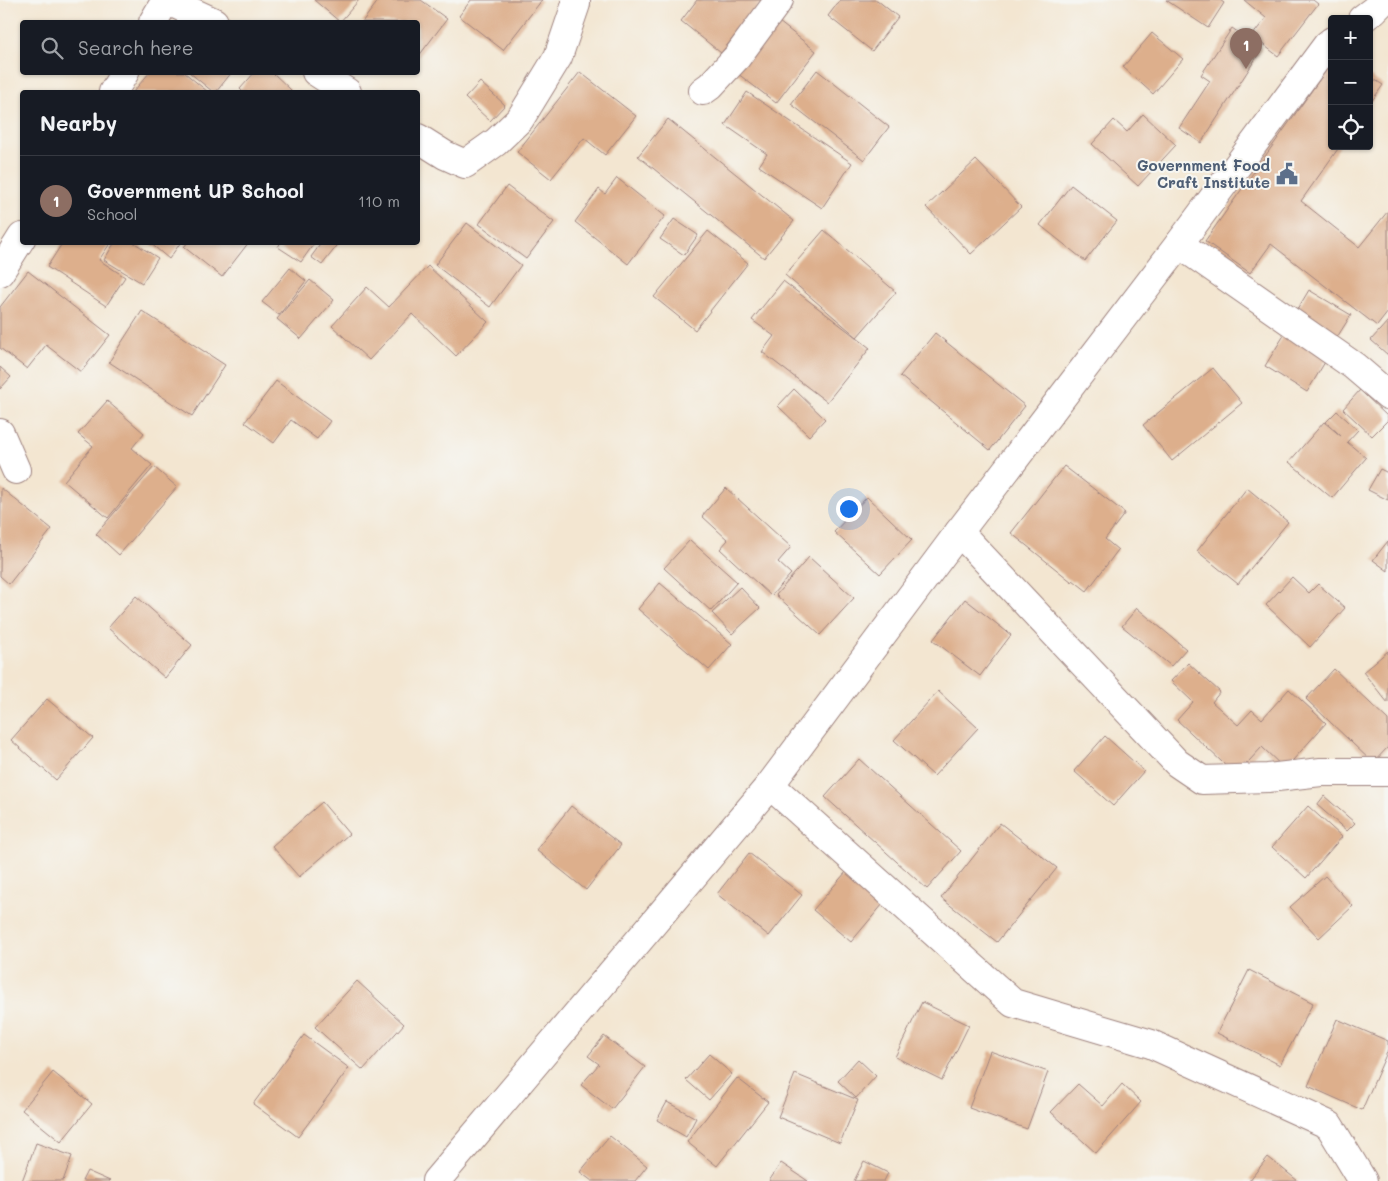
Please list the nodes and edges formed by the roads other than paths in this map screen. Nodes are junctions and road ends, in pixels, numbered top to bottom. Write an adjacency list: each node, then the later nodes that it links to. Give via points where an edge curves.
1 (576, 0): 13 (street, via 558,57 520,119 496,142 465,164)
2 (779, 0): 12 (street, via 737,57)
3 (1384, 0): 4 (street)
4 (1367, 15)
5 (154, 20): 6 (street, via 166,0)
6 (210, 20)
7 (1328, 44): 15 (street)
8 (122, 75): 10 (street)
9 (321, 75): 11 (street)
10 (114, 90)
11 (344, 90)
12 (703, 91)
13 (420, 139)
14 (20, 240): 16 (street)
15 (1179, 244): 17 (street, via 1354,366); 20 (street)
16 (0, 272)
17 (1388, 395)
18 (0, 434): 19 (street)
19 (16, 470)
20 (959, 532): 21 (street, via 1177,763 1202,780 1321,772); 22 (street)
21 (1388, 772)
22 (770, 785): 23 (street); 24 (street, via 1013,1003 1151,1044 1329,1125)
23 (436, 1181)
24 (1363, 1181)

